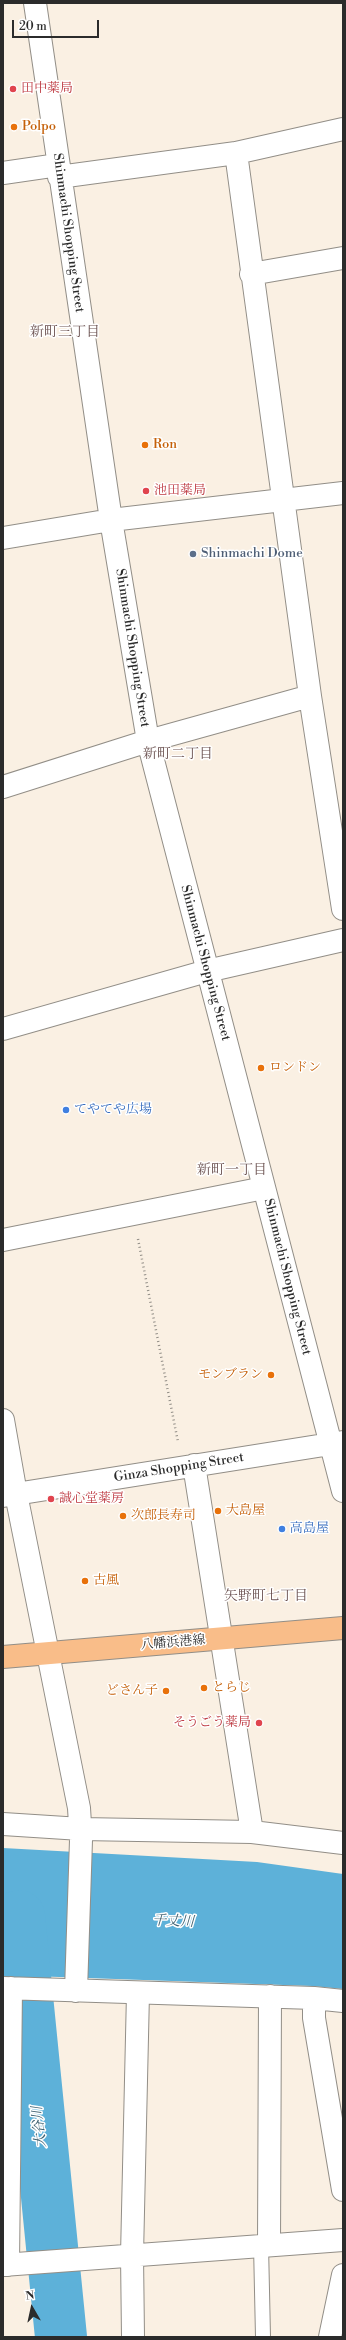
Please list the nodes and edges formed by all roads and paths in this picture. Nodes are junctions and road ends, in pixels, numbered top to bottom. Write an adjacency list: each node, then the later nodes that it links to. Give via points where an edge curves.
1 (35, 3): 4 (street, Shinmachi Shopping Street)
2 (343, 129): 3 (street)
3 (236, 153): 4 (street); 7 (street)
4 (59, 171): 5 (street); 10 (street, Shinmachi Shopping Street)
5 (3, 173)
6 (343, 258): 7 (street)
7 (251, 274): 9 (street)
8 (343, 493): 9 (street)
9 (283, 498): 10 (street); 12 (street)
10 (111, 520): 11 (street); 13 (street, Shinmachi Shopping Street)
11 (3, 538)
12 (310, 696): 13 (street); 15 (street)
13 (148, 741): 14 (street); 17 (street, Shinmachi Shopping Street)
14 (3, 787)
15 (343, 909)
16 (343, 940): 17 (street)
17 (207, 971): 18 (street); 19 (street, Shinmachi Shopping Street)
18 (3, 1029)
19 (264, 1188): 20 (street); 23 (street, Shinmachi Shopping Street)
20 (133, 1215): 21 (street); 24 (path)
21 (3, 1240)
22 (3, 1420): 26 (street)
23 (336, 1443): 24 (street, Ginza Shopping Street); 25 (street, Shinmachi Shopping Street)
24 (188, 1466): 26 (street, Ginza Shopping Street); 28 (street)
25 (343, 1491)
26 (9, 1495): 29 (street)
27 (343, 1628): 28 (main road, 八幡浜港線)
28 (222, 1639): 29 (main road, 八幡浜港線); 32 (street)
29 (49, 1654): 30 (main road, 八幡浜港線); 33 (street, via 79,1808)
30 (3, 1657)
31 (3, 1824): 33 (street)
32 (252, 1832): 33 (street); 34 (street)
33 (81, 1835): 35 (street)
34 (343, 1843)
35 (76, 1986): 36 (street); 37 (street)
36 (7, 1988): 45 (street)
37 (138, 1993): 38 (street); 44 (street)
38 (270, 1996): 39 (street); 43 (street)
39 (314, 1998): 40 (street); 41 (street, via 314,2018)
40 (343, 2001)
41 (343, 2190)
42 (343, 2240): 43 (street)
43 (265, 2245): 44 (street); 48 (lane)
44 (132, 2256): 45 (street); 47 (street)
45 (5, 2265)
46 (342, 2289): 49 (street)
47 (133, 2337)
48 (263, 2337)
49 (330, 2337)

